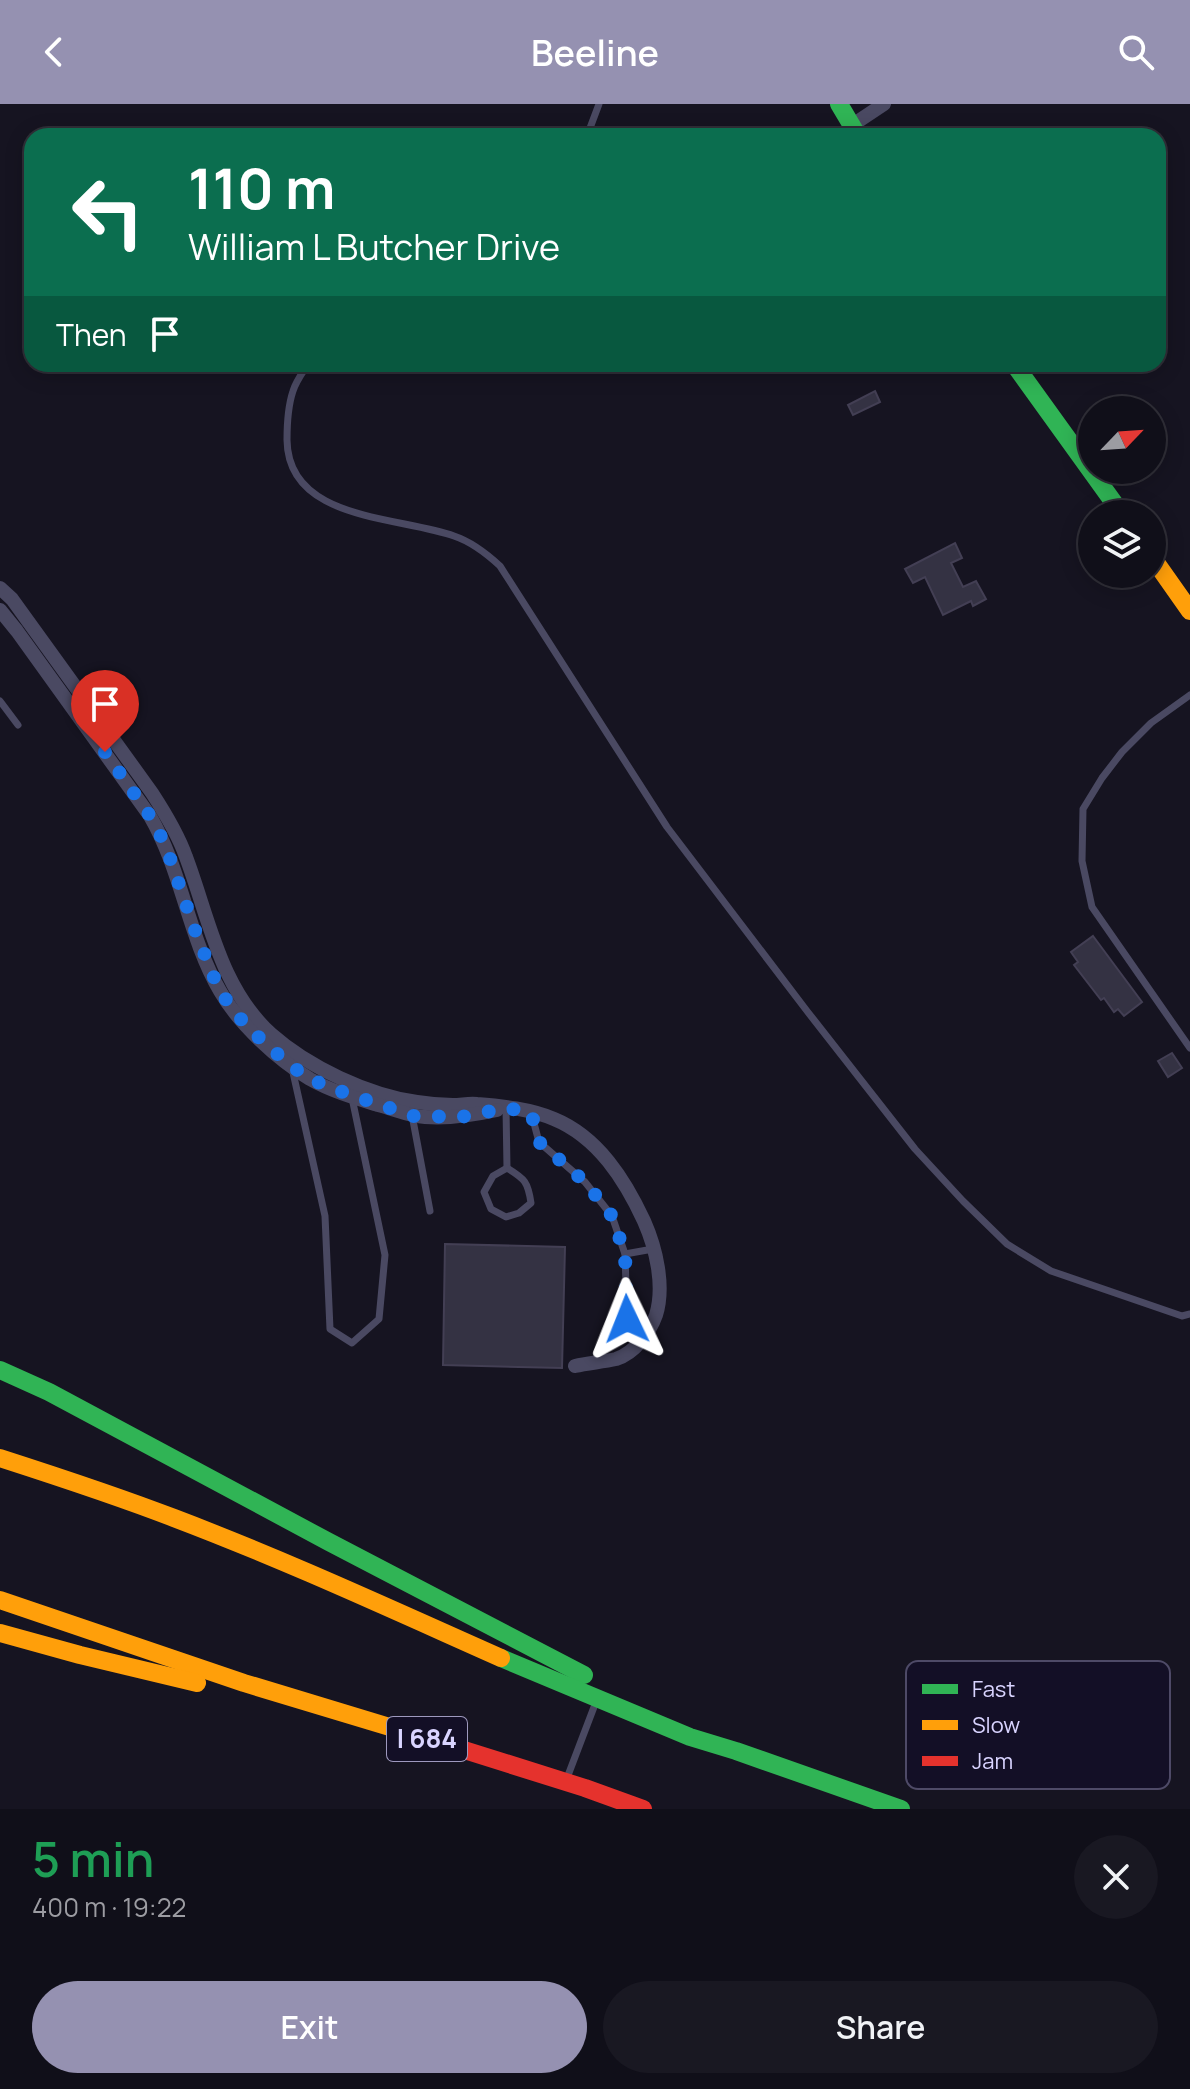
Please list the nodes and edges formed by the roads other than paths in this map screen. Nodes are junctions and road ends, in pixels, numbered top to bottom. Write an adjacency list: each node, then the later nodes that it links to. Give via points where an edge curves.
1 (599, 104): 4 (lane)
2 (839, 104): 5 (main road)
3 (884, 104): 6 (street)
4 (590, 128)
5 (853, 128)
6 (858, 128)
7 (303, 372): 28 (lane, via 293,389 287,425 287,452 301,482 340,508 454,535 481,548 500,566 667,827 915,1149 963,1201 1007,1244 1051,1271 1182,1316)
8 (1020, 372): 9 (main road)
9 (1112, 500)
10 (1166, 577): 13 (main road)
11 (0, 588): 18 (street, via 168,819 229,978 254,1017)
12 (0, 610): 18 (street, via 150,816 219,990 256,1035)
13 (1190, 611)
14 (1190, 695): 17 (lane, via 1151,723 1102,778 1083,809 1082,861 1092,907)
15 (0, 701): 16 (lane)
16 (18, 725)
17 (1190, 1048)
18 (291, 1058): 19 (street); 20 (street, via 311,1079); 20 (lane, via 325,1216 330,1329 352,1343 379,1319 385,1255)
19 (348, 1081): 20 (lane); 21 (street)
20 (352, 1097): 21 (street)
21 (411, 1108): 22 (street, via 461,1117); 25 (lane)
22 (506, 1108): 23 (street); 24 (lane)
23 (531, 1112): 26 (street, via 576,1131 605,1157 630,1193); 27 (lane, via 539,1142 585,1182 612,1216)
24 (507, 1168): 24 (lane, via 493,1176 484,1192 491,1209 506,1217 531,1203 529,1186)
25 (430, 1211)
26 (653, 1249): 27 (lane); 31 (street, via 659,1286 653,1324 617,1358)
27 (625, 1254): 29 (lane)
28 (1190, 1314)
29 (627, 1319)
30 (0, 1354): 33 (main road)
31 (575, 1366)
32 (0, 1370): 33 (main road)
33 (49, 1392): 39 (main road)
34 (0, 1458): 38 (main road, via 207,1530)
35 (0, 1600): 37 (main road)
36 (0, 1633): 37 (main road, via 190,1682)
37 (289, 1698): 40 (main road, I 684)
38 (598, 1699): 39 (main road); 40 (lane)
39 (725, 1747): 42 (main road)
40 (565, 1783): 41 (main road, I 684)
41 (643, 1809)
42 (901, 1809)

